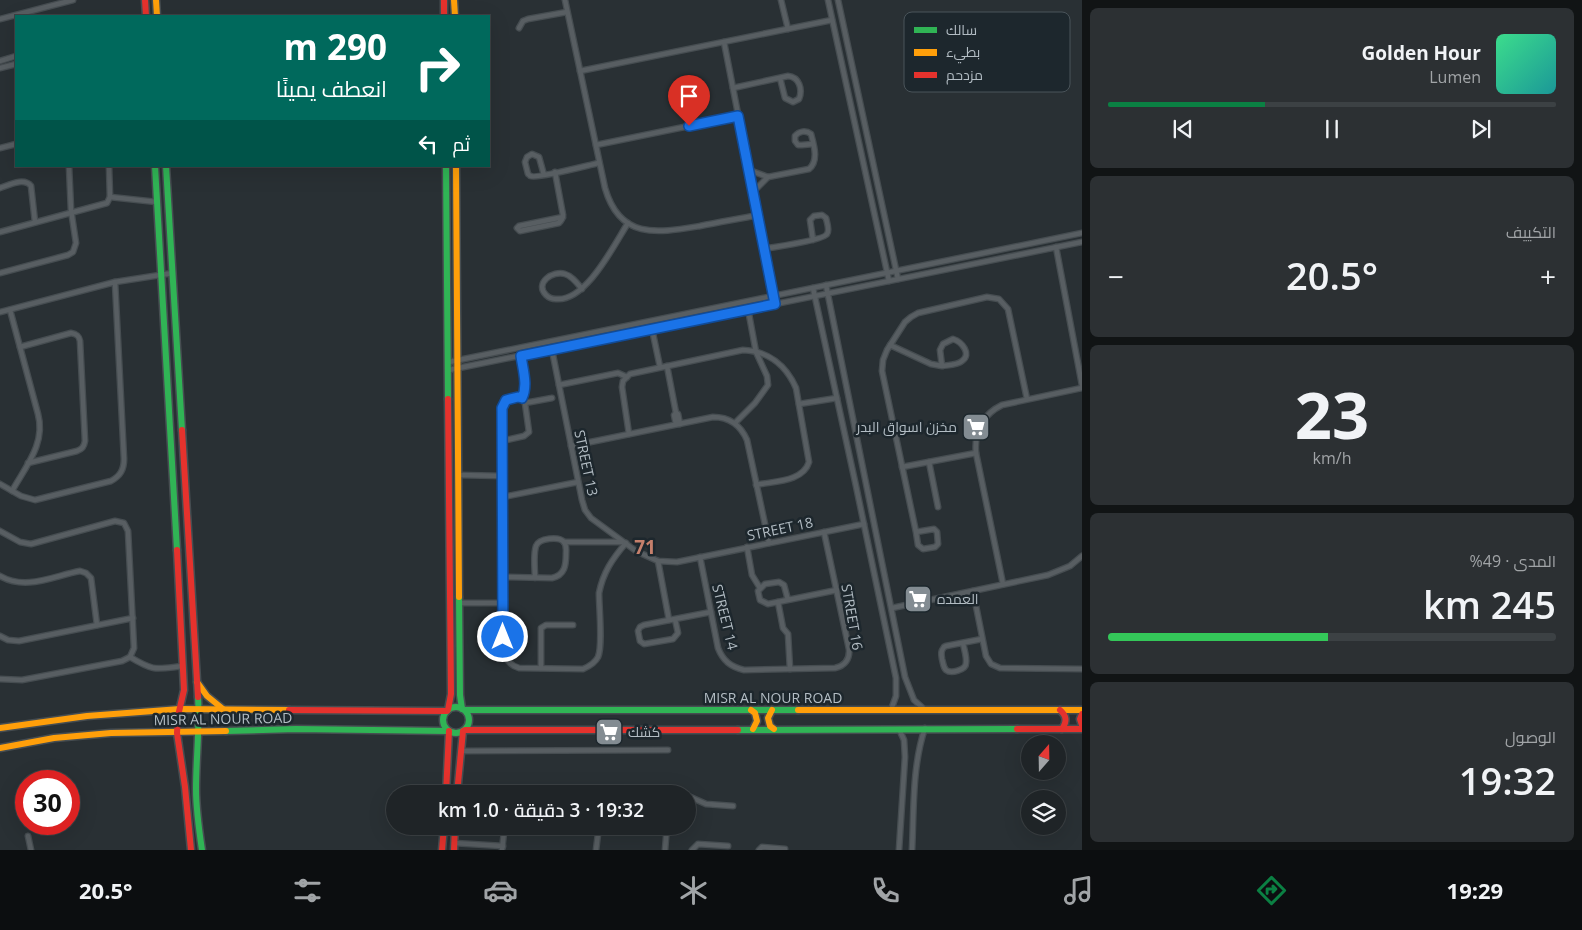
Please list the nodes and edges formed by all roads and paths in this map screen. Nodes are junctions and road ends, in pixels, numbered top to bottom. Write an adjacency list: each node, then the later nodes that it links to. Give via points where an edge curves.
1 (73, 0): 15 (street)
2 (145, 0): 11 (street)
3 (156, 0): 12 (street)
4 (444, 0): 13 (street)
5 (454, 0): 14 (street)
6 (565, 0): 10 (street)
7 (781, 0): 18 (street)
8 (828, 0): 16 (street)
9 (838, 0): 21 (street)
10 (567, 12): 17 (street, via 528,18); 26 (street)
11 (146, 15)
12 (157, 15)
13 (444, 15)
14 (455, 15)
15 (0, 17)
16 (832, 20): 18 (street); 22 (street)
17 (519, 28)
18 (788, 28): 19 (street)
19 (724, 42): 26 (street); 28 (street)
20 (15, 56): 23 (street)
21 (850, 56): 22 (street); 60 (street)
22 (840, 57): 63 (street)
23 (0, 61)
24 (15, 64): 25 (street)
25 (0, 68)
26 (580, 71): 32 (street)
27 (780, 78): 27 (street, via 790,76 797,79 801,93 798,99 790,102 784,98); 28 (street)
28 (733, 88): 29 (street)
29 (738, 116): 32 (street); 41 (street)
30 (15, 144): 33 (street)
31 (813, 144): 44 (street, via 815,160 811,168)
32 (596, 145): 34 (street)
33 (0, 148)
34 (599, 163): 42 (street); 53 (street, via 611,204)
35 (69, 167): 49 (street)
36 (109, 167): 47 (street)
37 (155, 167): 48 (street)
38 (166, 167): 62 (street)
39 (446, 167): 89 (street)
40 (456, 167): 88 (street)
41 (749, 170): 44 (street); 46 (street)
42 (555, 172): 43 (street); 51 (street)
43 (544, 175): 43 (street, via 529,175 525,162 527,157 532,154 539,157)
44 (768, 177): 46 (street)
45 (0, 188): 52 (street, via 28,183)
46 (753, 192): 50 (street)
47 (110, 197): 48 (street); 49 (street, via 104,205)
48 (157, 202): 64 (street)
49 (72, 212): 52 (street); 61 (street, via 76,243 73,252)
50 (758, 215): 53 (street, via 661,232); 59 (street)
51 (563, 216): 51 (street, via 519,226 517,228 559,222)
52 (36, 222): 54 (street)
53 (628, 224): 70 (street)
54 (0, 232)
55 (1082, 233): 60 (street)
56 (813, 240): 56 (street, via 825,237 828,232 826,218 822,215 810,220); 59 (street)
57 (1082, 242): 58 (street)
58 (1056, 247): 65 (street); 84 (street)
59 (764, 249): 74 (street)
60 (896, 271): 63 (street); 65 (street)
61 (0, 273)
62 (173, 273): 64 (street); 71 (street)
63 (888, 273): 66 (street); 68 (street)
64 (161, 274): 67 (street); 72 (street)
65 (898, 279): 66 (street)
66 (890, 281): 73 (street)
67 (115, 282): 77 (street); 119 (street, via 124,459 122,473 111,481 42,499 28,499)
68 (826, 285): 69 (street); 73 (street)
69 (813, 288): 74 (street); 75 (street)
70 (582, 289): 70 (street, via 555,299 546,296 543,284 548,277 559,273 567,275)
71 (174, 291): 72 (street); 162 (street)
72 (162, 292): 156 (street)
73 (828, 294): 75 (street); 117 (street)
74 (773, 295): 76 (street); 88 (street)
75 (815, 296): 76 (street); 99 (street)
76 (775, 304): 78 (street)
77 (10, 310): 79 (street); 82 (street)
78 (748, 310): 80 (street); 86 (street)
79 (0, 312)
80 (652, 329): 85 (street); 92 (street)
81 (890, 345): 91 (street); 100 (street, via 905,322 918,313 987,297 999,299 1008,309); 111 (street, via 884,355 882,371)
82 (20, 347): 110 (street, via 40,422 40,438); 110 (street, via 71,333 79,336 80,341 84,446 77,451)
83 (1082, 348): 84 (street)
84 (1075, 349): 97 (street)
85 (552, 350): 87 (street); 96 (street, STREET 13)
86 (756, 352): 90 (street, via 743,350); 102 (street, via 776,361 788,373 796,388); 103 (street, via 768,385)
87 (521, 356): 93 (street); 101 (street)
88 (458, 360): 89 (street); 93 (street)
89 (449, 362): 94 (street)
90 (667, 366): 92 (street); 104 (street)
91 (942, 366): 91 (street, via 940,350 943,344 953,340 960,342 965,348 964,360)
92 (660, 367): 95 (street, via 634,372)
93 (458, 368): 94 (street); 112 (street)
94 (449, 370): 163 (street)
95 (626, 377): 96 (street, via 618,373); 105 (street, via 622,392)
96 (559, 385): 98 (street, STREET 13)
97 (1082, 387): 100 (street)
98 (561, 396): 101 (street); 107 (street, STREET 13)
99 (837, 398): 102 (street); 118 (street)
100 (1027, 399): 108 (street, via 1002,405 986,415 977,433)
101 (524, 400): 106 (street, via 529,432); 106 (street, via 508,398 503,404)
102 (799, 404): 116 (street, via 809,457 807,467 797,477)
103 (736, 423): 104 (street, via 713,417); 116 (street, via 747,440)
104 (678, 424): 105 (street)
105 (630, 434): 107 (street)
106 (502, 441): 113 (street)
107 (571, 446): 114 (street, STREET 13)
108 (976, 453): 109 (street); 138 (street)
109 (929, 462): 111 (street); 121 (street)
110 (28, 463): 119 (street)
111 (902, 467): 125 (street)
112 (459, 475): 113 (street); 144 (street)
113 (502, 476): 120 (street)
114 (578, 482): 120 (street); 127 (street, STREET 13, via 588,514)
115 (0, 484): 119 (street)
116 (756, 484): 128 (street)
117 (866, 484): 118 (street); 133 (street)
118 (856, 486): 122 (street)
119 (12, 491)
120 (503, 497): 136 (street)
121 (938, 507)
122 (864, 524): 124 (street, STREET 18); 134 (street)
123 (0, 531): 148 (street, via 31,544 115,521 124,523 128,532)
124 (824, 532): 128 (street, STREET 18); 140 (street, STREET 16)
125 (916, 532): 125 (street, via 922,549 938,544 934,529)
126 (564, 542): 127 (street); 137 (street, via 566,565 563,572 552,578); 137 (street, via 544,540 538,544)
127 (625, 542): 132 (street, STREET 13); 157 (street, via 611,562 599,593 600,650 596,660 583,668)
128 (769, 543): 129 (street, STREET 18)
129 (747, 548): 131 (street, STREET 18); 139 (street, via 752,575)
130 (1082, 556): 138 (street, via 1060,571)
131 (700, 557): 132 (street, STREET 13, via 677,562); 147 (street, STREET 14)
132 (658, 561): 149 (street)
133 (882, 561): 134 (street); 146 (street)
134 (872, 563): 172 (street, via 897,684)
135 (0, 576): 150 (street, via 22,584 80,571 86,573 91,578)
136 (503, 577): 137 (street); 145 (street)
137 (535, 578)
138 (1003, 584): 141 (street)
139 (760, 588): 142 (street, via 781,582); 143 (street, via 762,602)
140 (837, 590): 142 (street); 158 (street, STREET 16, via 849,649 846,662 835,668)
141 (973, 591): 146 (street); 153 (street)
142 (788, 600): 143 (street)
143 (778, 602): 158 (street, via 783,628 788,634)
144 (460, 603): 145 (street); 164 (street)
145 (503, 603): 157 (street, via 507,660 519,668)
146 (892, 608): 173 (street, via 908,687 914,700)
147 (711, 612): 149 (street); 160 (street, STREET 14, via 721,655 731,665)
148 (133, 618): 150 (street); 155 (street, via 134,648)
149 (672, 619): 149 (street, via 678,633 674,639 642,643 639,639 640,627)
150 (97, 625): 152 (street, via 19,641)
151 (573, 626): 157 (street, via 546,625 541,628)
152 (0, 636)
153 (982, 639): 154 (street); 159 (street, via 987,659 997,667)
154 (963, 643): 154 (street, via 943,649 941,654 946,670 965,667)
155 (130, 657): 156 (street, via 149,668); 161 (street, via 22,680)
156 (183, 666): 165 (street, via 184,690)
157 (541, 668)
158 (790, 669): 160 (street, STREET 16)
159 (1082, 669)
160 (744, 670)
161 (0, 679)
162 (196, 679): 166 (street); 167 (street, via 207,696)
163 (451, 694): 164 (street); 168 (street)
164 (460, 695): 169 (street)
165 (180, 709): 166 (street, MISR AL NOUR ROAD); 178 (street, MISR AL NOUR ROAD, via 87,716); 188 (street)
166 (198, 709): 167 (street, MISR AL NOUR ROAD); 186 (street)
167 (224, 709): 168 (street, MISR AL NOUR ROAD)
168 (448, 710): 169 (street, via 454,707); 187 (street, via 443,719)
169 (463, 710): 170 (street, MISR AL NOUR ROAD); 185 (street, via 469,720)
170 (751, 710): 171 (street, MISR AL NOUR ROAD); 180 (street, via 757,717)
171 (772, 710): 172 (street, MISR AL NOUR ROAD); 181 (street, via 768,722)
172 (891, 710): 173 (street, MISR AL NOUR ROAD)
173 (926, 710): 174 (street, MISR AL NOUR ROAD)
174 (1060, 710): 175 (street, MISR AL NOUR ROAD); 183 (street, via 1066,719)
175 (1082, 710)
176 (1082, 714): 177 (street)
177 (1082, 725)
178 (0, 728)
179 (925, 728): 182 (street); 183 (street); 194 (street)
180 (753, 729): 181 (street); 185 (street)
181 (774, 729): 182 (street)
182 (900, 729): 193 (street)
183 (1062, 729): 184 (street)
184 (1082, 729)
185 (464, 730): 187 (street); 190 (street)
186 (198, 731): 187 (street, MISR AL NOUR ROAD); 188 (street, MISR AL NOUR ROAD); 210 (street, via 196,787)
187 (448, 731): 189 (street)
188 (177, 733): 191 (street, MISR AL NOUR ROAD, via 111,733); 209 (street)
189 (449, 743): 190 (street); 195 (street)
190 (461, 747): 192 (street); 196 (street)
191 (0, 748)
192 (668, 750)
193 (905, 756): 194 (street); 216 (street)
194 (918, 758): 217 (street)
195 (447, 785)
196 (458, 785)
197 (696, 800): 198 (street, via 706,804)
198 (733, 806)
199 (443, 835): 211 (street)
200 (504, 835): 206 (street)
201 (597, 835): 212 (street)
202 (666, 835): 213 (street)
203 (28, 836): 208 (street)
204 (454, 846): 206 (street)
205 (728, 846): 214 (street, via 698,844)
206 (503, 848)
207 (785, 849): 215 (street)
208 (31, 850)
209 (192, 850)
210 (202, 850)
211 (442, 850)
212 (596, 850)
213 (665, 850)
214 (692, 850)
215 (759, 850)
216 (899, 850)
217 (912, 850)

